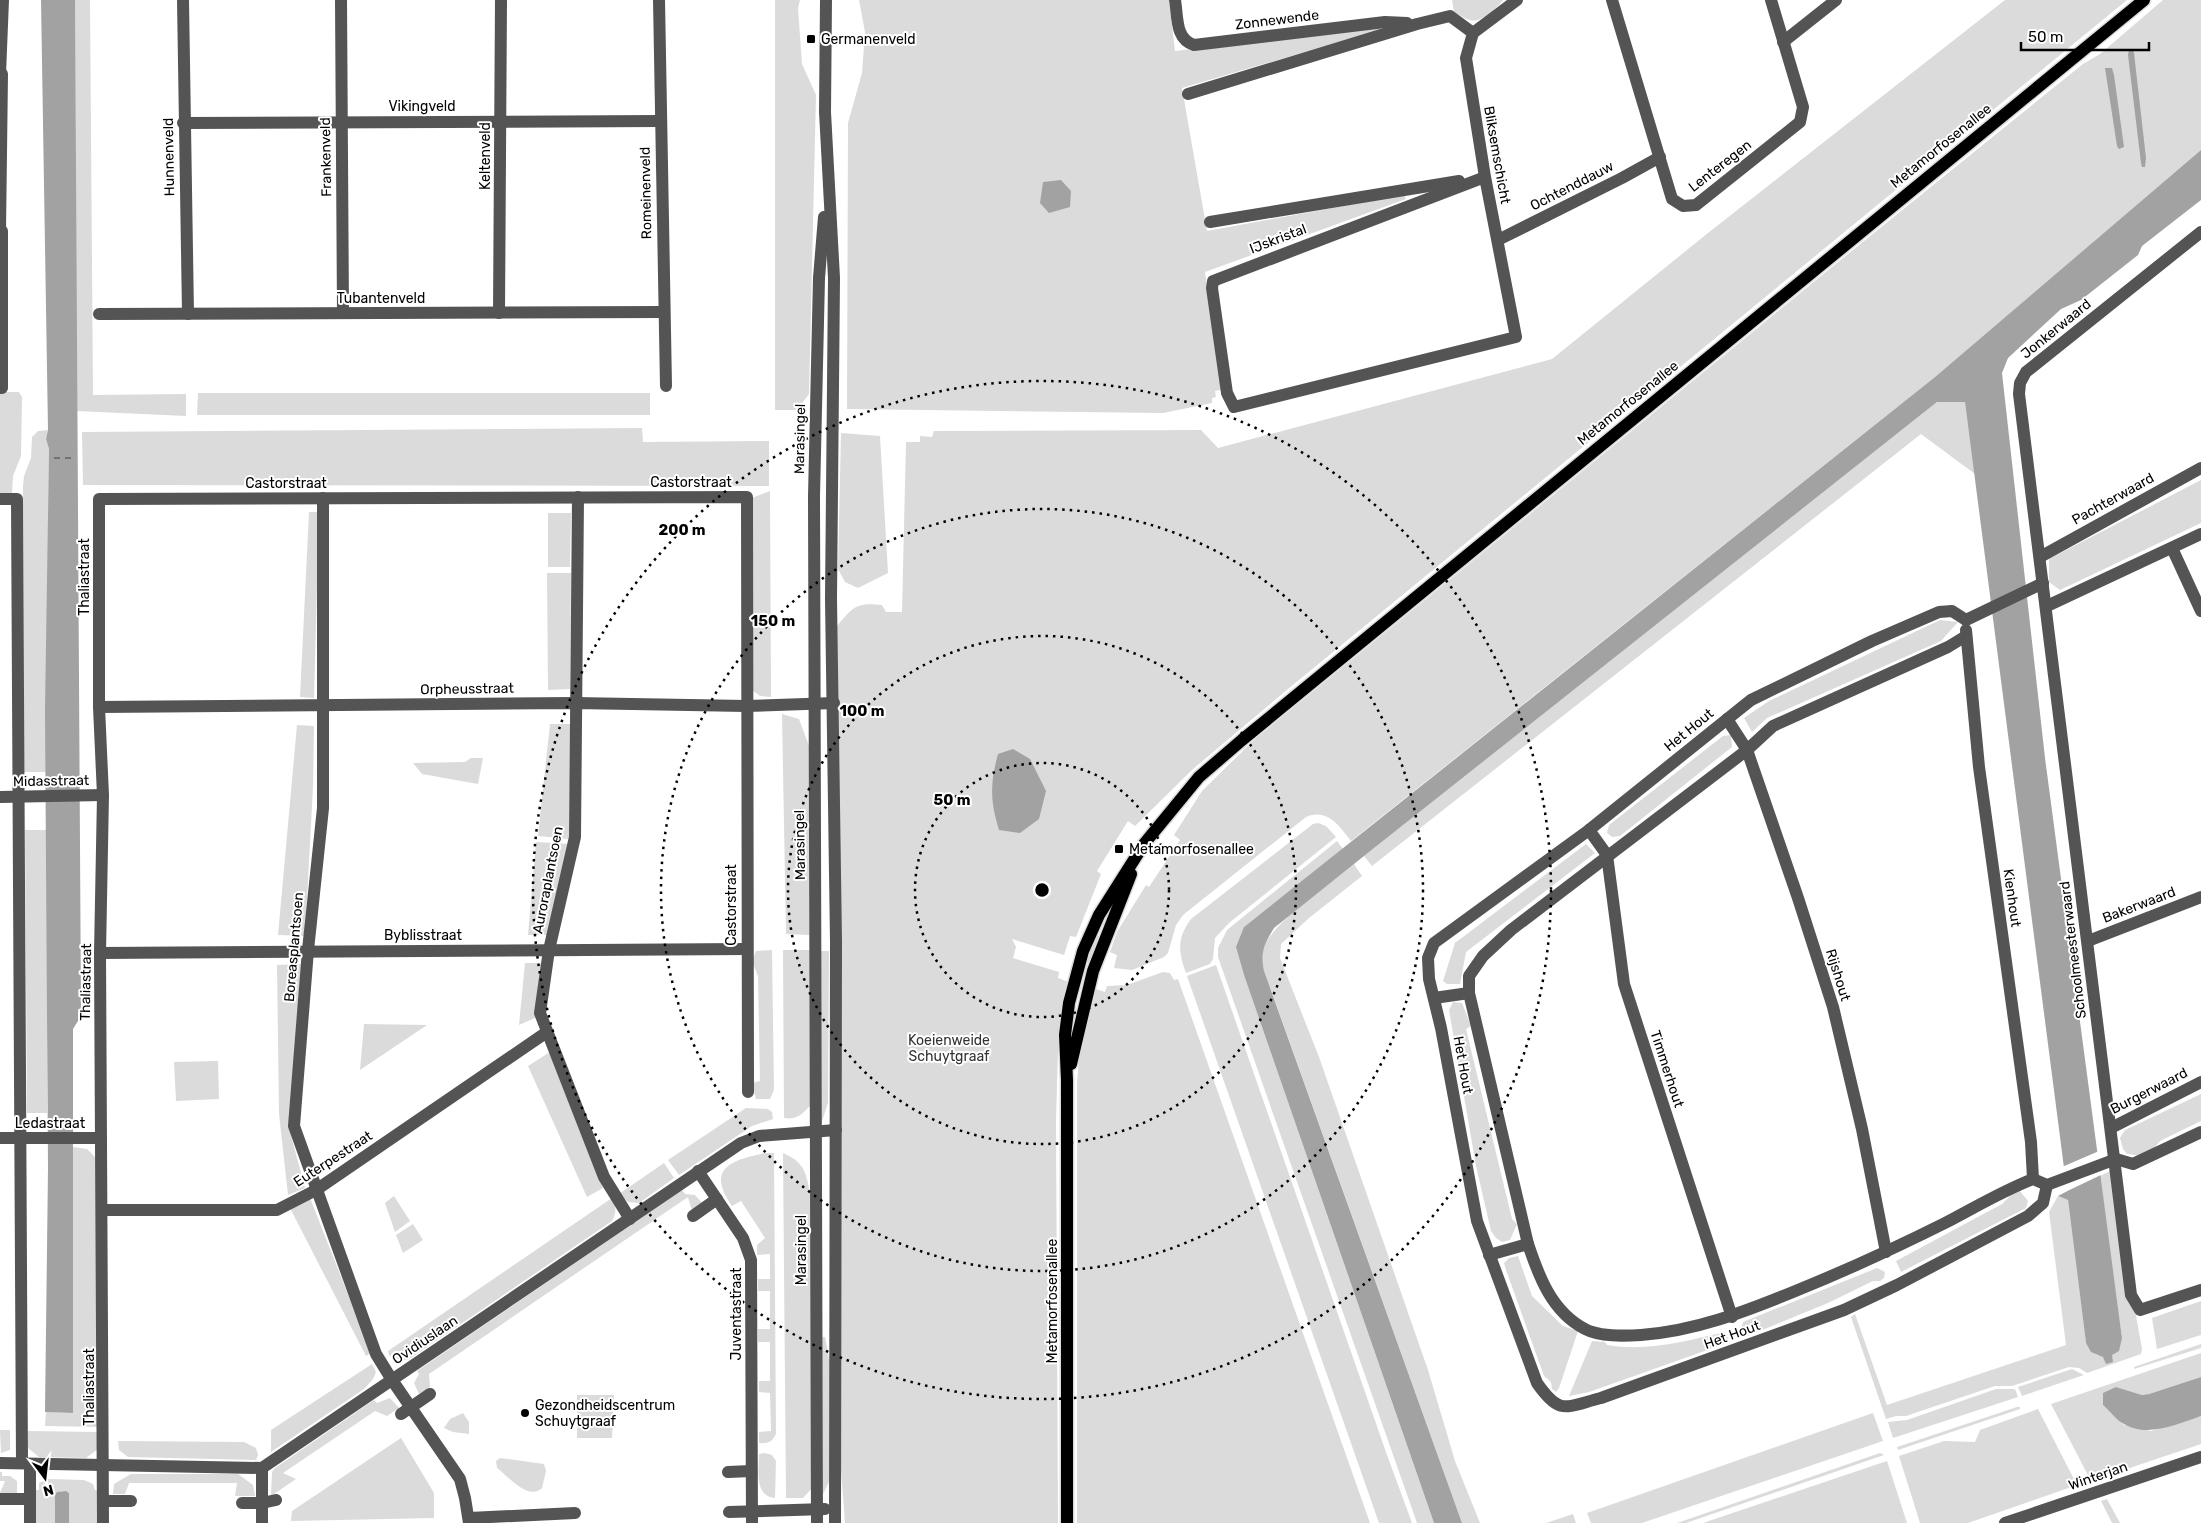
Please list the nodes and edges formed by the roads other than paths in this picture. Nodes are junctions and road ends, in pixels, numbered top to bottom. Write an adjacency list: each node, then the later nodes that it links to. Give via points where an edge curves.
1 (3, 0): 16 (street)
2 (183, 0): 21 (street, Hunnenveld)
3 (341, 0): 20 (street, Frankenveld)
4 (501, 0): 18 (street, Keltenveld)
5 (659, 0): 19 (street, Romeinenveld)
6 (826, 0): 23 (street, Marasingel)
7 (1175, 0): 13 (street, Zonnewende, via 1180,35 1185,42 1194,45 1385,22)
8 (1516, 0): 14 (street)
9 (1612, 0): 22 (street, Lenteregen)
10 (1771, 0): 15 (street, Lenteregen)
11 (1836, 0): 15 (street)
12 (2144, 0): 124 (main road, Metamorfosenallee, via 1198,777 1144,844 1093,971 1067,1080)
13 (1418, 24): 14 (street, Zonnewende, via 1450,16); 17 (street, Zonnewende)
14 (1473, 32): 24 (street, Bliksemschicht, via 1466,58)
15 (1783, 42): 22 (street, Lenteregen, via 1803,107 1800,122 1696,205 1683,206 1672,198)
16 (1, 74): 26 (street)
17 (1188, 94)
18 (500, 120): 19 (street, Vikingveld); 20 (street, Vikingveld); 31 (street, Keltenveld)
19 (660, 120): 29 (street, Romeinenveld)
20 (340, 121): 21 (street, Vikingveld); 30 (street, Frankenveld)
21 (184, 123): 33 (street, Hunnenveld)
22 (1660, 157): 28 (street, Ochtenddauw)
23 (828, 167): 51 (street, Marasingel, via 819,278); 52 (street, Marasingel, via 834,278 831,599)
24 (1485, 177): 25 (street, IJskristal); 28 (street, Bliksemschicht); 34 (street, IJskristal, via 1213,281 1227,393 1234,407)
25 (1210, 222)
26 (1, 231): 36 (street)
27 (2201, 232): 44 (street, Jonkerwaard, via 2026,372 2020,383)
28 (1498, 240): 34 (street, Bliksemschicht)
29 (663, 312): 31 (street, Tubantenveld); 35 (street, Romeinenveld)
30 (343, 313): 31 (street, Tubantenveld); 33 (street, Tubantenveld)
31 (499, 313)
32 (99, 314): 33 (street, Tubantenveld)
33 (188, 314)
34 (1516, 337)
35 (666, 386)
36 (0, 388)
37 (2201, 468): 44 (street, Pachterwaard)
38 (578, 497): 39 (street, Castorstraat); 50 (street, Auroraplantsoen); 54 (street, Castorstraat, via 747,496)
39 (323, 498): 41 (street, Castorstraat); 53 (street, Boreasplantsoen)
40 (0, 499): 59 (street, via 17,499)
41 (99, 500): 55 (street, Thaliastraat)
42 (2201, 534): 43 (street)
43 (2172, 548): 46 (street); 47 (street)
44 (2040, 557): 45 (street, Jonkerwaard)
45 (2043, 583): 46 (street, Schoolmeesterwaard); 48 (street)
46 (2047, 606): 64 (street, Schoolmeesterwaard)
47 (2201, 611)
48 (1966, 620): 49 (street, Kienhout); 56 (street, Het Hout, via 1952,611 1939,612 1751,700)
49 (1966, 636): 57 (street, Het Hout, via 1773,726); 83 (street, Kienhout, via 1978,767 2031,1142)
50 (576, 703): 53 (street, Orpheusstraat); 54 (street, Orpheusstraat); 67 (street, Auroraplantsoen, via 574,837)
51 (813, 703): 52 (street, Orpheusstraat); 54 (street, Orpheusstraat); 75 (street, Marasingel)
52 (834, 703): 76 (street, Marasingel)
53 (323, 706): 55 (street, Orpheusstraat); 66 (street, Boreasplantsoen, via 323,808)
54 (746, 706): 65 (street, Castorstraat)
55 (99, 707): 58 (street, Thaliastraat)
56 (1727, 718): 57 (street, Rijshout); 61 (street, Het Hout)
57 (1747, 750): 62 (street, Het Hout); 91 (street, Rijshout, via 1833,1007 1862,1129)
58 (103, 795): 59 (street, Midasstraat); 68 (street, Thaliastraat)
59 (19, 796): 60 (street, Midasstraat); 79 (street)
60 (0, 797)
61 (1589, 830): 62 (street); 70 (street, Het Hout, via 1434,943 1428,958)
62 (1608, 855): 69 (street, Het Hout, via 1511,930 1483,956 1468,976); 94 (street, Timmerhout, via 1624,984)
63 (2201, 897): 64 (street, Bakerwaard)
64 (2088, 941): 74 (street, Schoolmeesterwaard)
65 (746, 949): 67 (street, Byblisstraat); 73 (street, Castorstraat)
66 (308, 950): 67 (street, Byblisstraat); 68 (street, Byblisstraat); 85 (street, Boreasplantsoen, via 294,1126)
67 (549, 950): 71 (street, Auroraplantsoen, via 540,1013)
68 (100, 953): 80 (street, Thaliastraat)
69 (1469, 993): 70 (street); 90 (street, Het Hout)
70 (1434, 998): 92 (street, Het Hout, via 1477,1221)
71 (547, 1032): 85 (street, Euterpestraat); 89 (street, Auroraplantsoen, via 604,1177)
72 (2201, 1082): 74 (street, Burgerwaard)
73 (748, 1092)
74 (2111, 1128): 81 (street, Schoolmeesterwaard)
75 (816, 1130): 76 (street, Ovidiuslaan); 82 (street, Ovidiuslaan, via 759,1136 741,1143); 112 (street, Marasingel)
76 (836, 1130): 113 (street, Marasingel)
77 (2201, 1132): 81 (street, via 2133,1164)
78 (0, 1138): 79 (street, Ledastraat)
79 (21, 1138): 80 (street, Ledastraat); 100 (street, via 20,1283)
80 (101, 1138): 87 (street, Thaliastraat)
81 (2111, 1160): 84 (street); 93 (street, Schoolmeesterwaard, via 2131,1295 2140,1310)
82 (698, 1172): 86 (street, Juventastraat); 89 (street, Ovidiuslaan)
83 (2033, 1179): 84 (street); 91 (street, Het Hout, via 2009,1188)
84 (2052, 1183): 92 (street, Het Hout, via 2043,1203 2028,1216 1844,1310 1574,1405 1558,1406 1550,1401 1537,1383)
85 (316, 1190): 87 (street, Euterpestraat, via 277,1210); 95 (street, Boreasplantsoen, via 369,1336)
86 (717, 1199): 88 (street); 104 (street, Juventastraat, via 744,1238 750,1260)
87 (103, 1210): 101 (street, Thaliastraat)
88 (693, 1216)
89 (630, 1219): 95 (street, Ovidiuslaan)
90 (1528, 1244): 92 (street); 94 (street, Het Hout, via 1553,1302 1569,1319 1587,1330 1623,1336 1660,1334)
91 (1886, 1252): 94 (street, Het Hout)
92 (1489, 1254)
93 (2201, 1290)
94 (1732, 1317)
95 (392, 1380): 97 (street, Boreasplantsoen); 102 (street, Ovidiuslaan)
96 (430, 1394): 97 (street)
97 (406, 1411): 118 (street, Boreasplantsoen, via 460,1479)
98 (2201, 1457): 125 (street, Winterjan)
99 (0, 1463): 100 (street)
100 (26, 1463): 101 (street); 106 (street)
101 (104, 1465): 102 (street); 108 (street, Thaliastraat)
102 (262, 1468): 111 (street)
103 (728, 1472): 104 (street)
104 (751, 1472): 116 (street, Juventastraat)
105 (0, 1499): 106 (street)
106 (30, 1499): 119 (street)
107 (276, 1500): 111 (street)
108 (103, 1501): 109 (street); 120 (street, Thaliastraat)
109 (131, 1501)
110 (242, 1503): 111 (street)
111 (262, 1503): 121 (street)
112 (817, 1509): 113 (street); 116 (street); 122 (street, Marasingel)
113 (835, 1509): 123 (street, Marasingel)
114 (729, 1512): 116 (street)
115 (575, 1513): 117 (street)
116 (752, 1517)
117 (532, 1519): 118 (street)
118 (469, 1521)
119 (30, 1523)
120 (103, 1523)
121 (262, 1523)
122 (817, 1523)
123 (835, 1523)
124 (1067, 1523)
125 (2004, 1523)

